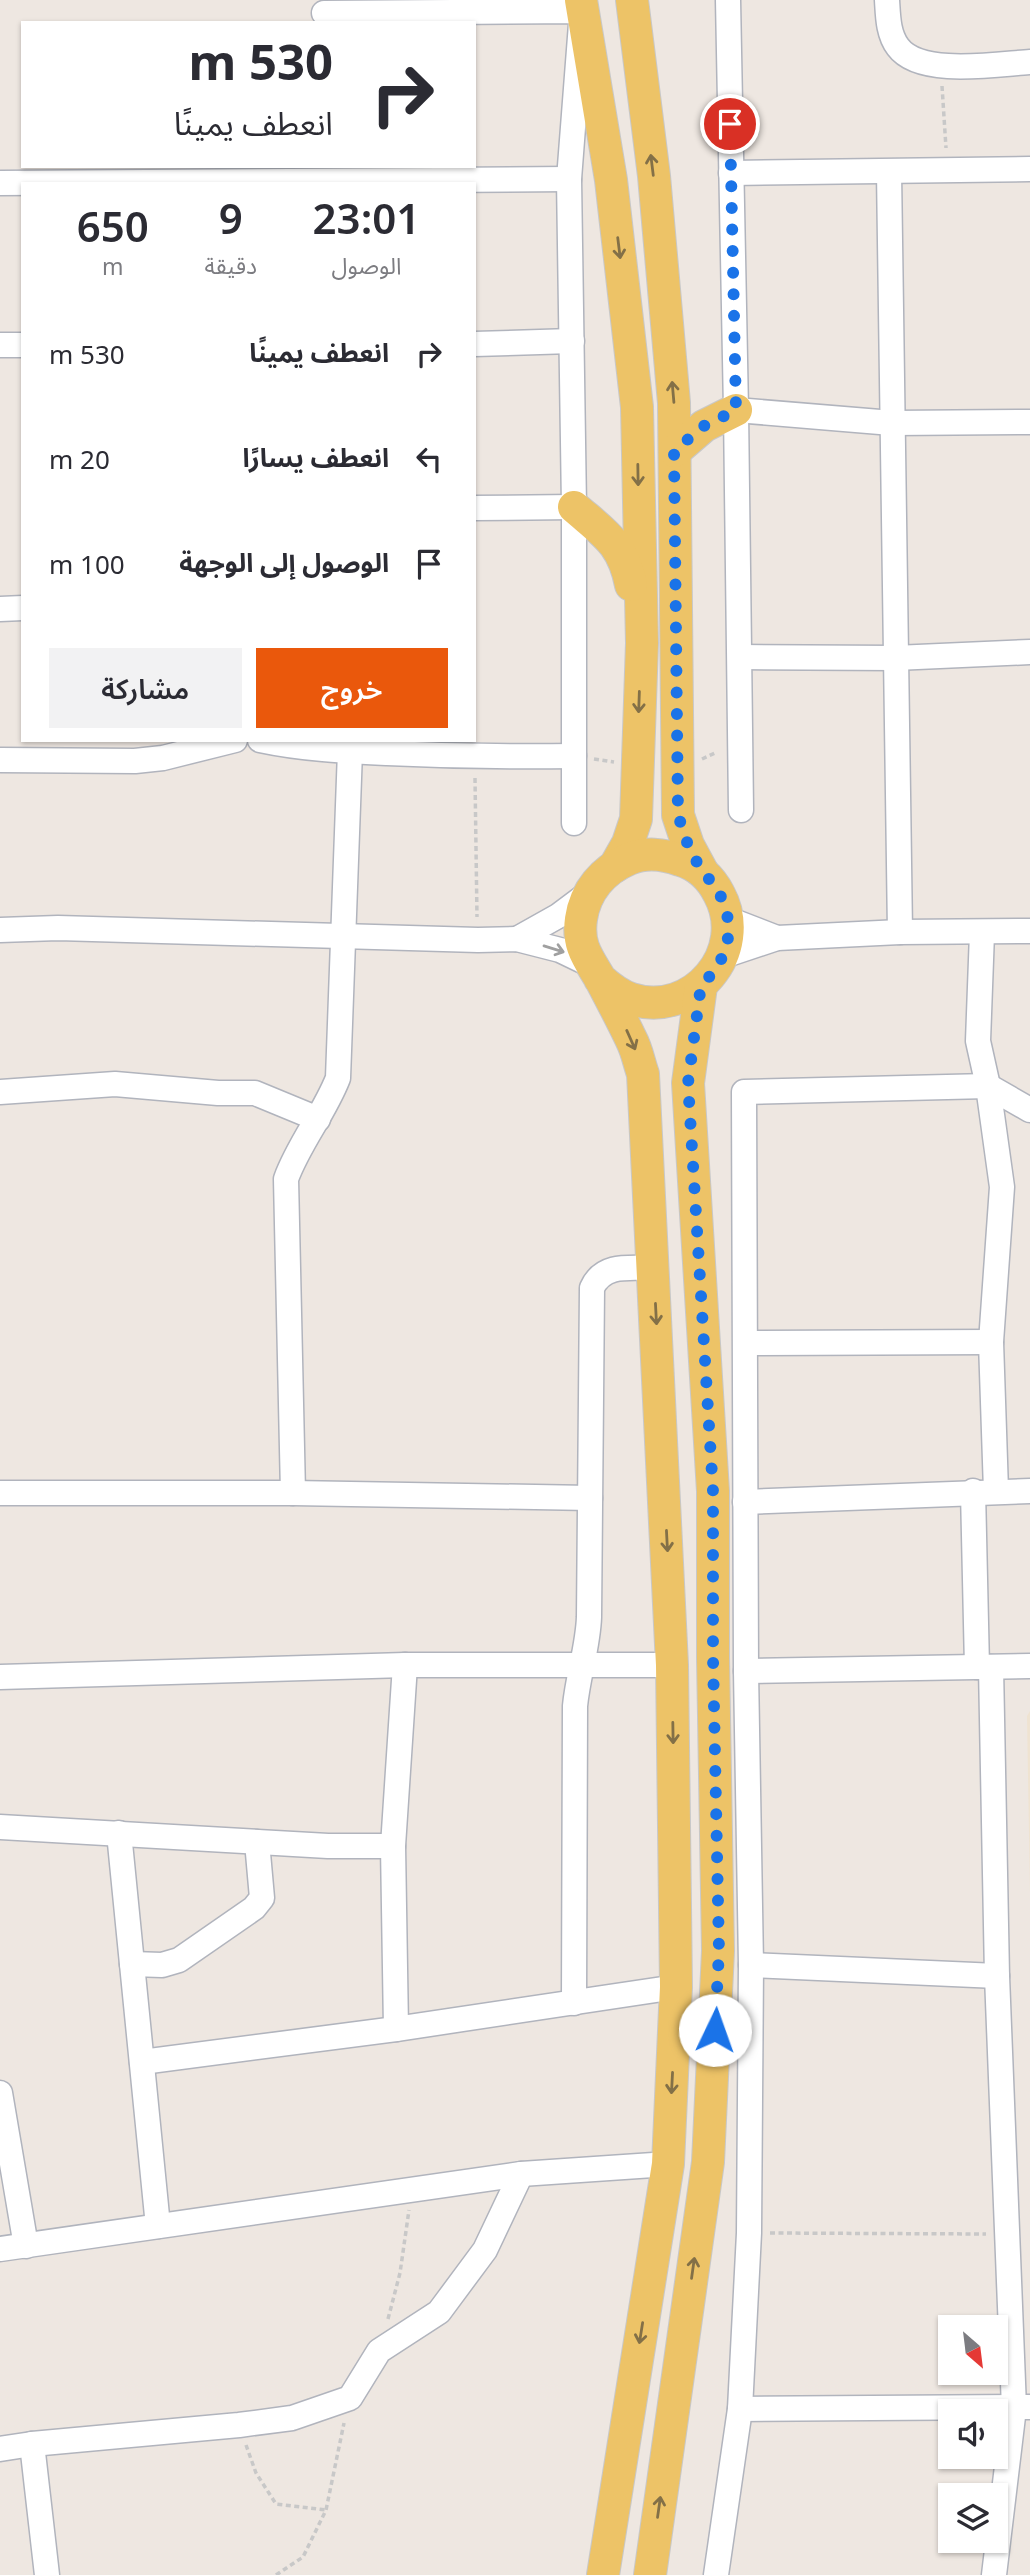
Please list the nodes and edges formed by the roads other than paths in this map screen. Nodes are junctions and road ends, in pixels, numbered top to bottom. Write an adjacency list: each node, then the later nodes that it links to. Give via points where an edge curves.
1 (632, 0): 22 (main road, one-way to 1, via 654,176)
2 (727, 0): 9 (street)
3 (887, 0): 6 (street, via 889,27 899,48 918,62 940,66)
4 (582, 6): 5 (street); 11 (street); 27 (main road, one-way to 27, via 611,180 637,407)
5 (323, 12)
6 (1030, 62)
7 (1030, 169): 8 (street)
8 (889, 172): 9 (street); 21 (street)
9 (731, 173): 19 (street)
10 (329, 177): 11 (street); 12 (street)
11 (569, 179): 15 (street)
12 (199, 182)
13 (0, 183): 14 (street)
14 (21, 183)
15 (572, 341): 16 (street); 23 (street)
16 (476, 344)
17 (0, 345): 18 (street)
18 (21, 345)
19 (736, 410): 21 (street); 22 (main road, via 704,426); 29 (street)
20 (1030, 422): 21 (street)
21 (892, 423): 30 (street)
22 (674, 451): 41 (main road, via 678,815)
23 (574, 507): 24 (street); 27 (main road, via 622,553); 36 (street)
24 (476, 508)
25 (21, 608): 26 (street)
26 (0, 609)
27 (642, 643): 40 (main road, one-way to 40, via 636,819)
28 (1030, 652): 30 (street)
29 (740, 657): 30 (street); 38 (street)
30 (895, 659): 46 (street)
31 (227, 742): 37 (street, via 163,758)
32 (269, 742): 34 (street)
33 (424, 742): 35 (street)
34 (349, 751): 35 (street); 48 (street)
35 (449, 756): 36 (street)
36 (574, 756): 39 (street)
37 (0, 760)
38 (741, 810)
39 (574, 823)
40 (615, 866): 41 (main road, via 650,854 687,862); 42 (main road)
41 (702, 872): 43 (main road, via 715,885)
42 (590, 892): 50 (street); 52 (main road, via 580,928 582,946)
43 (728, 919): 49 (street); 51 (main road)
44 (0, 930): 48 (street)
45 (1030, 931): 47 (street)
46 (900, 932): 47 (street); 49 (street)
47 (982, 933): 54 (street, via 978,1041)
48 (342, 937): 50 (street); 57 (street, via 338,1078)
49 (777, 938): 51 (street)
50 (517, 939): 52 (street, one-way to 52, via 560,950)
51 (723, 956): 53 (main road)
52 (594, 971): 53 (main road, via 614,990 649,1002 668,1001); 58 (main road, one-way to 58, via 633,1042 643,1074)
53 (701, 985): 97 (main road, one-way to 53, via 708,2162 719,1951 713,1491 688,1083)
54 (988, 1086): 56 (street); 59 (street, via 1002,1187); 60 (street, via 744,1092)
55 (0, 1092): 57 (street, via 115,1084 255,1093)
56 (1030, 1110)
57 (318, 1119): 64 (street, via 293,1159 286,1180)
58 (654, 1268): 65 (street, via 606,1271 592,1288); 69 (main road, one-way to 69)
59 (991, 1342): 60 (street); 62 (street)
60 (746, 1343): 66 (street)
61 (1030, 1490): 62 (street)
62 (984, 1491): 66 (street); 71 (street)
63 (0, 1493): 64 (street)
64 (293, 1493): 65 (street)
65 (590, 1498): 68 (street, via 589,1634)
66 (745, 1502): 72 (street)
67 (405, 1665): 68 (street); 73 (street); 77 (street)
68 (582, 1665): 69 (street); 82 (street, via 575,1706)
69 (673, 1665): 81 (main road, one-way to 81)
70 (1030, 1666): 71 (street)
71 (984, 1667): 72 (street); 80 (street)
72 (746, 1671): 79 (street)
73 (0, 1677)
74 (0, 1827): 75 (street)
75 (119, 1833): 76 (street); 78 (street)
76 (257, 1842): 77 (street); 78 (street, via 262,1898 254,1908 179,1960 162,1965)
77 (393, 1846): 83 (street)
78 (132, 1964): 84 (street)
79 (751, 1965): 80 (street); 92 (street, via 749,2233)
80 (997, 1976): 91 (street, via 1006,2234)
81 (676, 1987): 82 (street); 86 (main road, one-way to 86)
82 (574, 2003): 83 (street)
83 (396, 2029): 84 (street)
84 (142, 2062): 88 (street)
85 (0, 2093): 89 (street)
86 (668, 2164): 87 (street); 96 (main road, one-way to 96)
87 (521, 2174): 88 (street); 93 (street, via 485,2250 439,2312 379,2351 350,2398 292,2418)
88 (158, 2225): 89 (street)
89 (26, 2246): 90 (street)
90 (0, 2249)
91 (1022, 2407): 92 (street); 99 (street)
92 (740, 2409): 98 (street)
93 (32, 2444): 94 (street); 95 (street)
94 (0, 2449)
95 (47, 2575)
96 (603, 2575)
97 (650, 2575)
98 (716, 2575)
99 (994, 2575)

